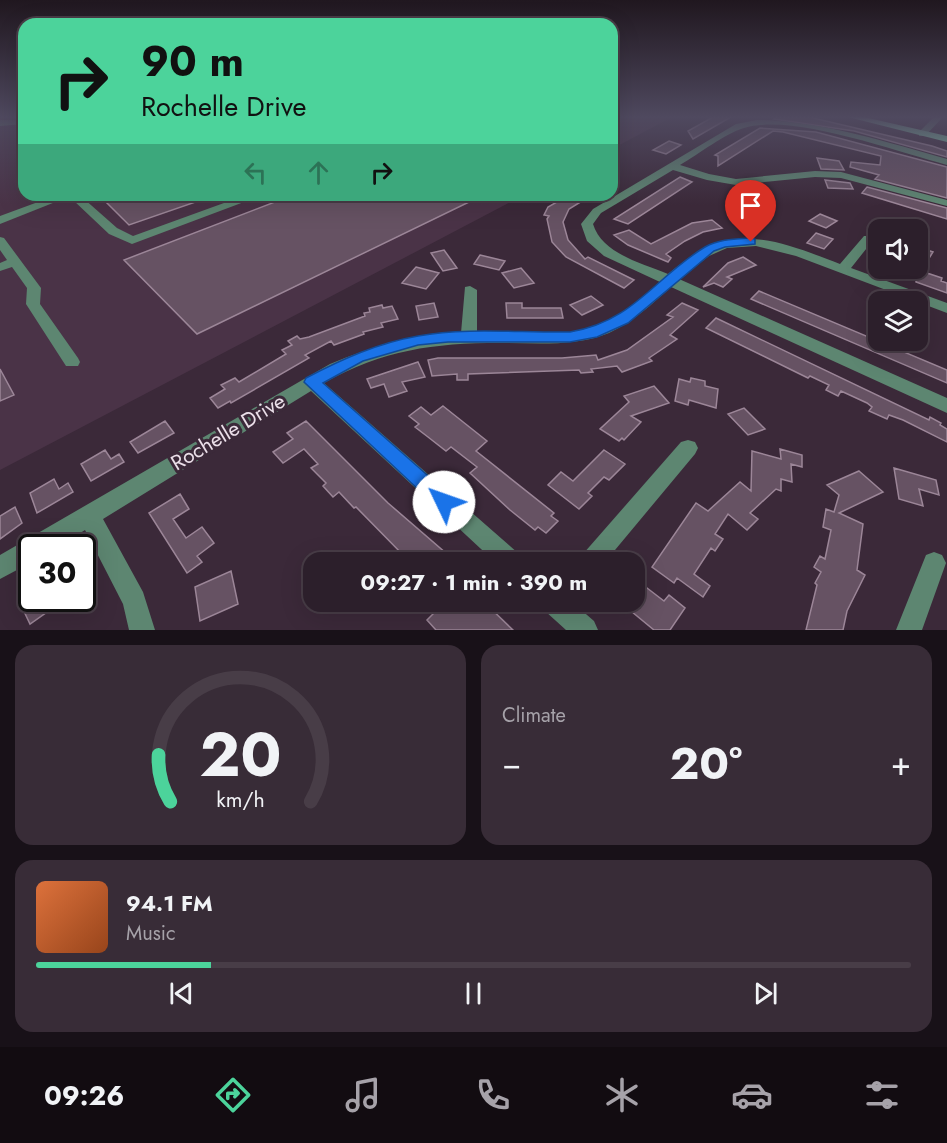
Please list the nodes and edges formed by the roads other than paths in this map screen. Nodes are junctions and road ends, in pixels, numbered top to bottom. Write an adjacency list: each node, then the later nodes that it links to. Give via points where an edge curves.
1 (705, 146): 4 (street)
2 (886, 146): 3 (street)
3 (947, 162)
4 (672, 166): 5 (street); 10 (street, via 736,182 841,175)
5 (618, 198)
6 (56, 201): 11 (street)
7 (73, 201): 8 (street, via 113,231 132,240)
8 (240, 201)
9 (614, 201): 17 (street, via 588,220 589,234 609,253)
10 (947, 203)
11 (0, 220)
12 (868, 239): 16 (street)
13 (0, 241): 14 (street)
14 (15, 262): 15 (street); 21 (street, via 34,288 33,304)
15 (0, 267)
16 (843, 269): 17 (street, Rochelle Drive, via 782,247 732,242 716,246); 19 (street, Rochelle Drive)
17 (671, 281): 20 (street, Rochelle Drive, via 623,320 592,333 558,338); 23 (street)
18 (470, 290): 20 (street)
19 (947, 308)
20 (469, 338): 22 (street, Rochelle Drive, via 394,346 358,357)
21 (72, 363)
22 (312, 382): 25 (street, Rochelle Drive); 27 (street)
23 (947, 406)
24 (688, 448): 28 (street)
25 (89, 515): 26 (street, Rochelle Drive); 33 (street, via 134,601)
26 (57, 534)
27 (500, 552)
28 (600, 552)
29 (18, 557): 31 (street, Rochelle Drive)
30 (934, 563): 35 (street)
31 (0, 568)
32 (566, 612): 34 (street)
33 (142, 630)
34 (585, 630)
35 (909, 630)

